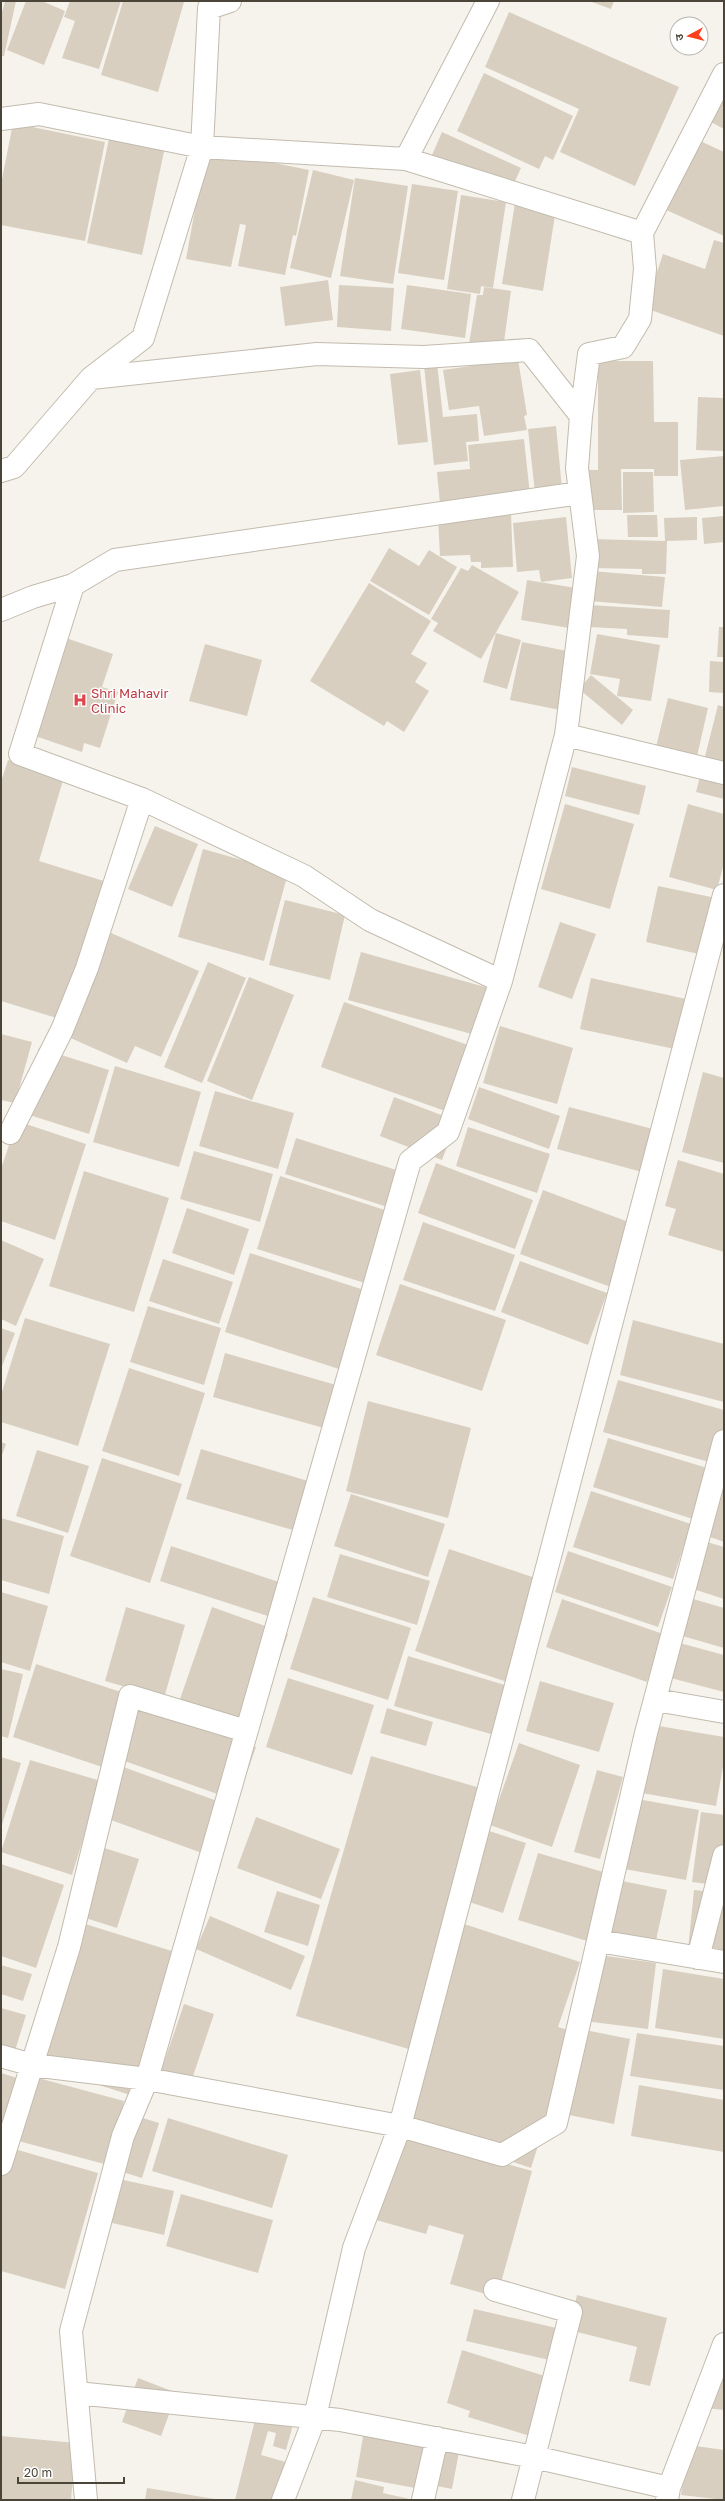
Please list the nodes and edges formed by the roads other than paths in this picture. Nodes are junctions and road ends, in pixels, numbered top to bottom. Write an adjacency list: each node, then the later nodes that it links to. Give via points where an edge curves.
1 (230, 1): 5 (street, via 208,8)
2 (488, 1): 6 (street)
3 (724, 74): 7 (street)
4 (1, 119): 5 (street, via 39,114)
5 (202, 147): 6 (street); 8 (street, via 143,338)
6 (406, 159): 7 (street)
7 (642, 233): 9 (street, via 645,269 640,319 623,347 589,354)
8 (91, 378): 9 (street, via 317,354 424,357 529,350); 10 (street, via 14,467)
9 (581, 416): 11 (street, via 577,468)
10 (1, 471)
11 (580, 493): 12 (street, via 115,560); 14 (street, via 588,556)
12 (73, 585): 13 (street); 16 (street, via 20,754)
13 (1, 610)
14 (566, 735): 15 (street); 18 (street)
15 (724, 773)
16 (142, 799): 18 (street, via 304,876 370,920); 19 (street, via 62,1030)
17 (724, 895): 31 (street)
18 (501, 981): 23 (street, via 448,1132 410,1161)
19 (10, 1133)
20 (724, 1441): 21 (street)
21 (656, 1700): 22 (street); 25 (street)
22 (724, 1712)
23 (246, 1731): 29 (street, via 130,1696 69,1947); 30 (street)
24 (724, 1856): 26 (street)
25 (598, 1941): 26 (street); 31 (street, via 556,2123 502,2155)
26 (698, 1958): 27 (street)
27 (724, 1962)
28 (1, 2056): 29 (street)
29 (32, 2065): 30 (street); 32 (street)
30 (147, 2079): 31 (street); 35 (street, via 123,2136 71,2331)
31 (400, 2126): 36 (street, via 354,2248)
32 (1, 2164)
33 (495, 2290): 38 (street, via 571,2312)
34 (724, 2344): 39 (street)
35 (77, 2393): 36 (street); 40 (street)
36 (315, 2418): 37 (street, via 340,2420); 41 (street)
37 (437, 2438): 38 (street); 42 (street)
38 (534, 2457): 39 (street); 43 (street)
39 (668, 2494)
40 (86, 2500)
41 (283, 2500)
42 (423, 2500)
43 (523, 2500)

